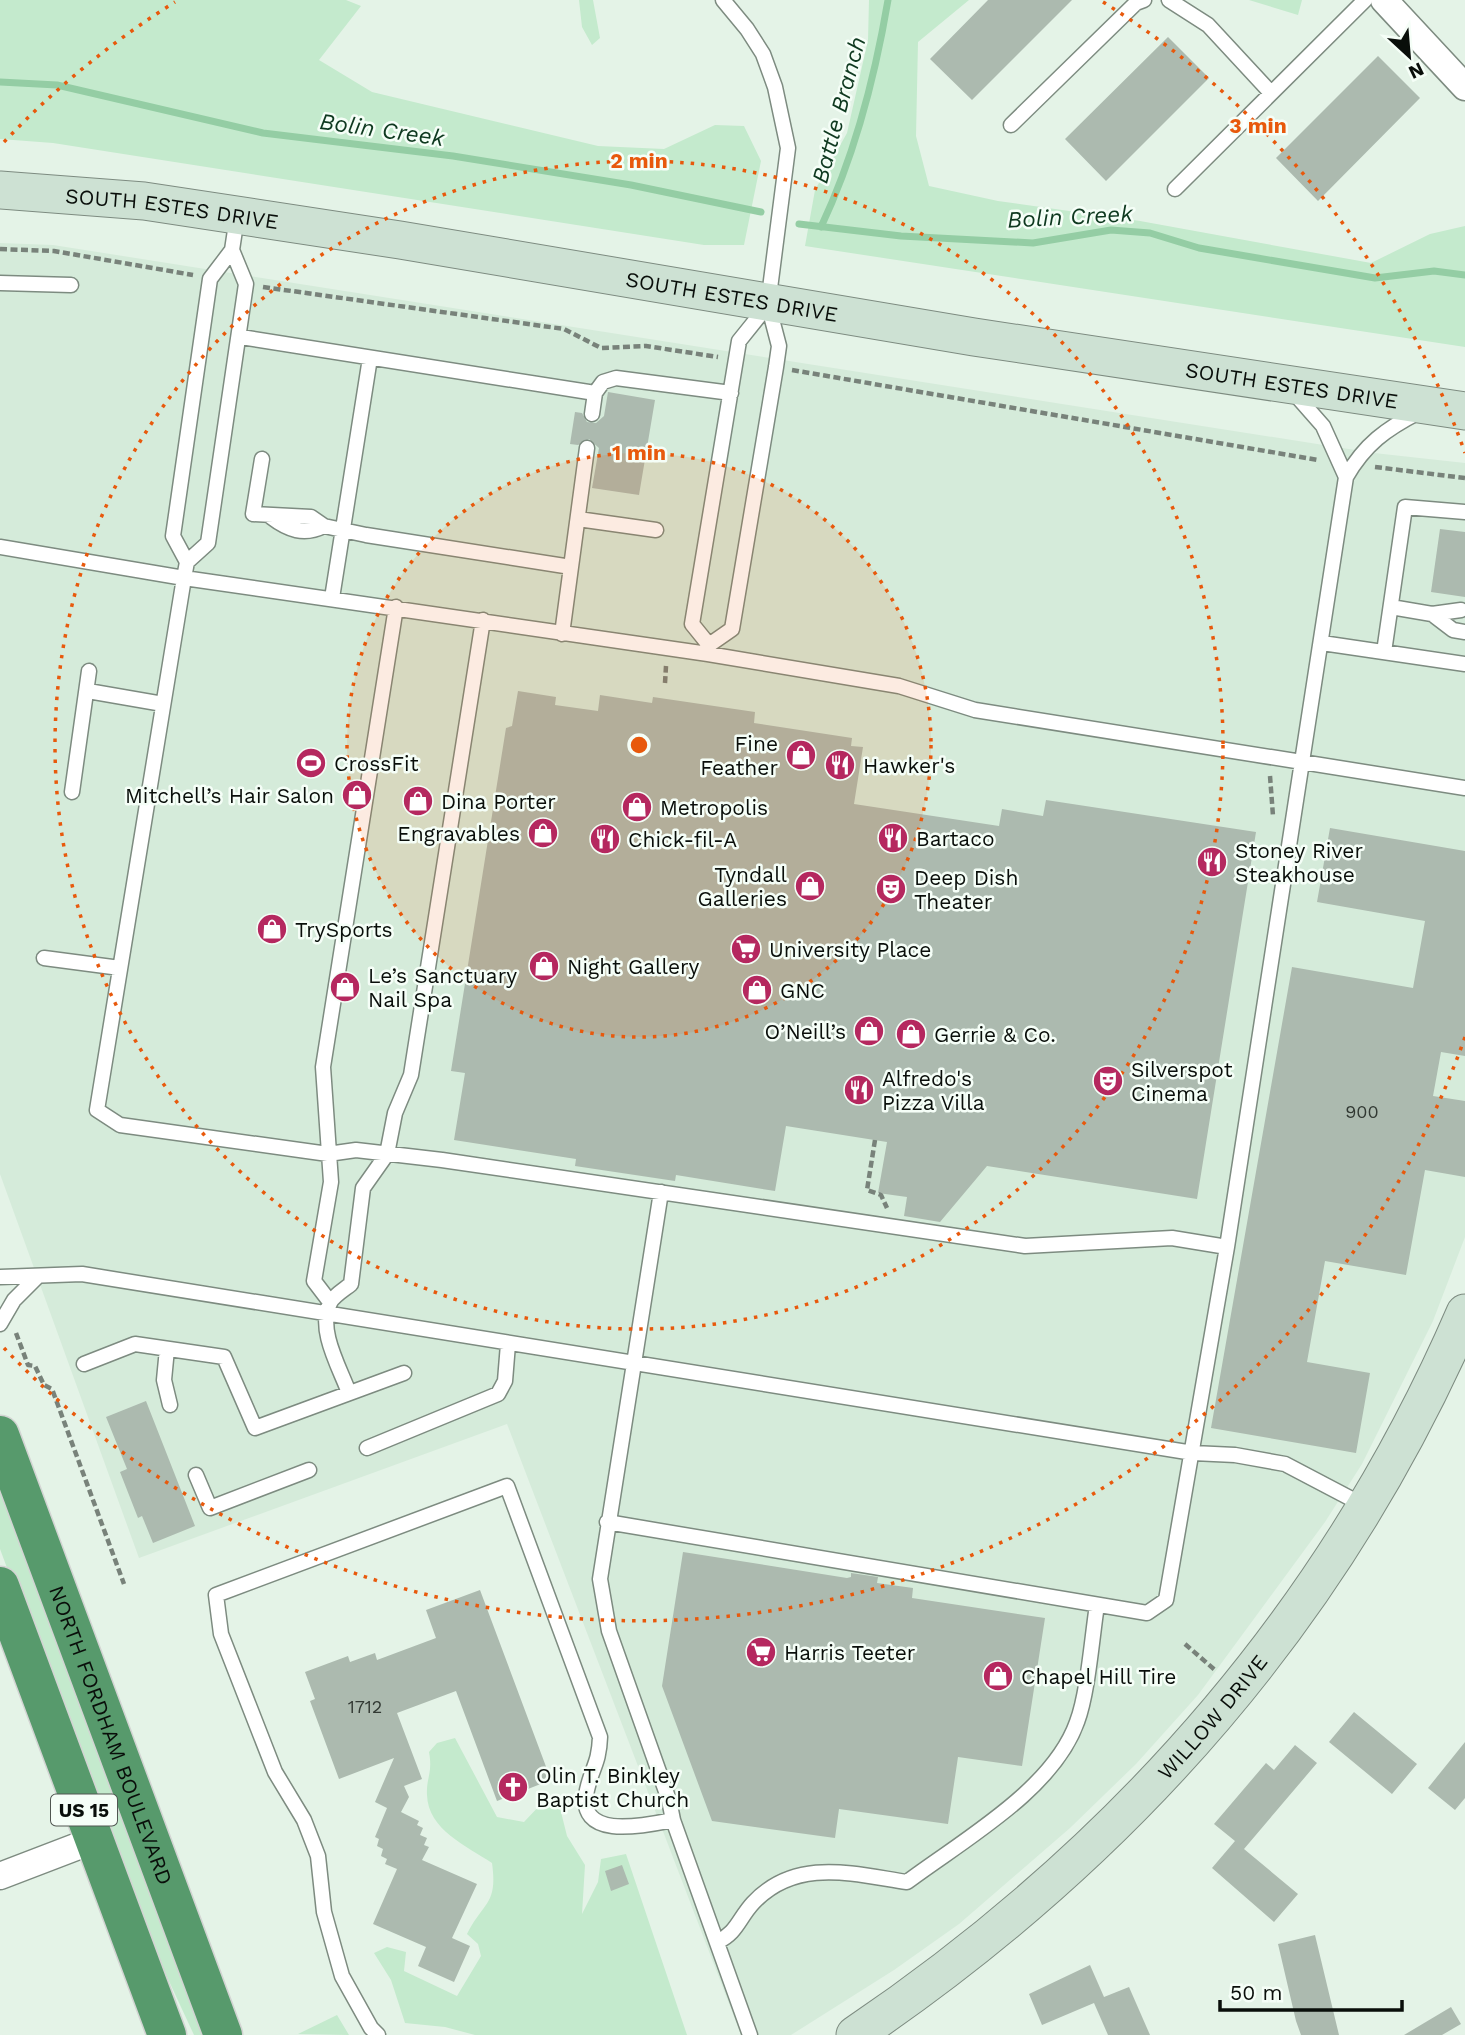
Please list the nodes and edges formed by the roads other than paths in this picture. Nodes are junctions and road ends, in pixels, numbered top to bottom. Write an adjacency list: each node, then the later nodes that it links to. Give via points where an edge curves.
1 (723, 0): 14 (lane, via 764,54 788,148)
2 (1144, 0): 8 (lane)
3 (1169, 0): 7 (lane, via 1208,24)
4 (1365, 0): 7 (lane)
5 (1384, 0): 6 (street)
6 (1462, 77)
7 (1272, 93): 9 (lane)
8 (1011, 125)
9 (1175, 189)
10 (0, 190): 11 (main road, SOUTH ESTES DRIVE, via 144,201)
11 (235, 233): 14 (main road, SOUTH ESTES DRIVE); 15 (lane, via 246,284); 31 (lane, via 210,279 173,536)
12 (0, 282): 13 (lane)
13 (71, 285)
14 (768, 303): 17 (main road, SOUTH ESTES DRIVE); 19 (lane, via 739,341); 43 (lane, via 779,346 732,629)
15 (241, 337): 16 (lane); 31 (lane, via 208,543)
16 (370, 358): 18 (lane); 28 (lane)
17 (1286, 385): 20 (main road, SOUTH ESTES DRIVE); 25 (lane, via 1323,426)
18 (595, 393): 19 (lane, via 603,382 616,378); 22 (lane)
19 (730, 393): 43 (lane, via 692,624)
20 (1429, 407): 21 (main road, SOUTH ESTES DRIVE); 25 (lane, via 1385,430)
21 (1465, 411)
22 (592, 414)
23 (587, 448): 27 (lane)
24 (262, 459): 28 (lane, via 253,514 311,517)
25 (1347, 469): 42 (lane)
26 (1465, 512): 36 (lane, via 1405,507)
27 (578, 519): 29 (lane); 32 (lane)
28 (343, 530): 32 (lane); 34 (lane)
29 (656, 530)
30 (0, 547): 33 (lane)
31 (187, 562): 33 (lane)
32 (571, 567): 41 (lane)
33 (184, 578): 34 (lane); 48 (lane)
34 (332, 598): 35 (lane)
35 (396, 607): 39 (lane); 54 (lane, via 323,1067)
36 (1391, 607): 38 (lane); 44 (lane)
37 (1461, 610): 38 (lane)
38 (1432, 614): 40 (lane, via 1453,630)
39 (482, 620): 41 (lane); 55 (lane, via 411,1075 395,1113)
40 (1465, 632)
41 (562, 634): 43 (lane)
42 (1322, 643): 44 (lane); 49 (lane)
43 (708, 649): 49 (lane, via 899,686 975,710)
44 (1384, 652): 45 (lane)
45 (1465, 664)
46 (89, 671): 47 (lane)
47 (88, 691): 48 (lane); 51 (lane)
48 (163, 704): 53 (lane)
49 (1304, 762): 50 (lane); 57 (lane)
50 (1465, 788)
51 (72, 792)
52 (44, 958): 53 (lane)
53 (120, 968): 54 (lane, via 97,1110 120,1125)
54 (328, 1154): 55 (lane, via 356,1150); 60 (lane, via 331,1182 314,1281)
55 (387, 1154): 56 (lane); 60 (lane, via 363,1188 351,1284)
56 (661, 1192): 57 (lane, via 1026,1246 1172,1238); 65 (lane)
57 (1227, 1247): 72 (lane)
58 (0, 1277): 59 (lane)
59 (37, 1277): 60 (lane, via 82,1274); 62 (lane, via 14,1300)
60 (329, 1309): 63 (lane); 68 (lane, via 327,1333)
61 (1465, 1313): 75 (main road, WILLOW DRIVE, via 1441,1368)
62 (7, 1326)
63 (508, 1344): 65 (lane); 71 (lane, via 505,1381 498,1394)
64 (167, 1349): 66 (lane, via 135,1344); 68 (lane, via 224,1357 255,1428); 69 (lane, via 164,1380)
65 (633, 1363): 72 (lane); 76 (lane)
66 (84, 1364)
67 (404, 1373): 68 (lane)
68 (349, 1393)
69 (170, 1405)
70 (0, 1435): 84 (highway, NORTH FORDHAM BOULEVARD / US 15)
71 (368, 1448)
72 (1193, 1453): 75 (lane, via 1285,1464); 78 (lane, via 1166,1600 1147,1613)
73 (309, 1470): 74 (lane, via 210,1508)
74 (196, 1475)
75 (1366, 1506): 87 (main road, WILLOW DRIVE, via 1303,1604 1236,1693 1149,1790 1028,1902)
76 (607, 1522): 78 (lane); 79 (lane, via 600,1579 604,1614)
77 (0, 1586): 80 (highway, US 15)
78 (1097, 1605): 82 (lane, via 1078,1721 1031,1789 907,1882 807,1871 765,1892 733,1933)
79 (673, 1820): 82 (lane); 85 (lane, via 612,1828 589,1812 587,1790 600,1759 600,1737 507,1486 216,1595 226,1646 275,1772 304,1820 318,1856 324,1912 342,1976)
80 (94, 1840): 81 (street); 83 (highway, US 15)
81 (0, 1876)
82 (717, 1942): 86 (lane)
83 (167, 2035)
84 (223, 2035)
85 (378, 2035)
86 (750, 2035)
87 (855, 2035)

